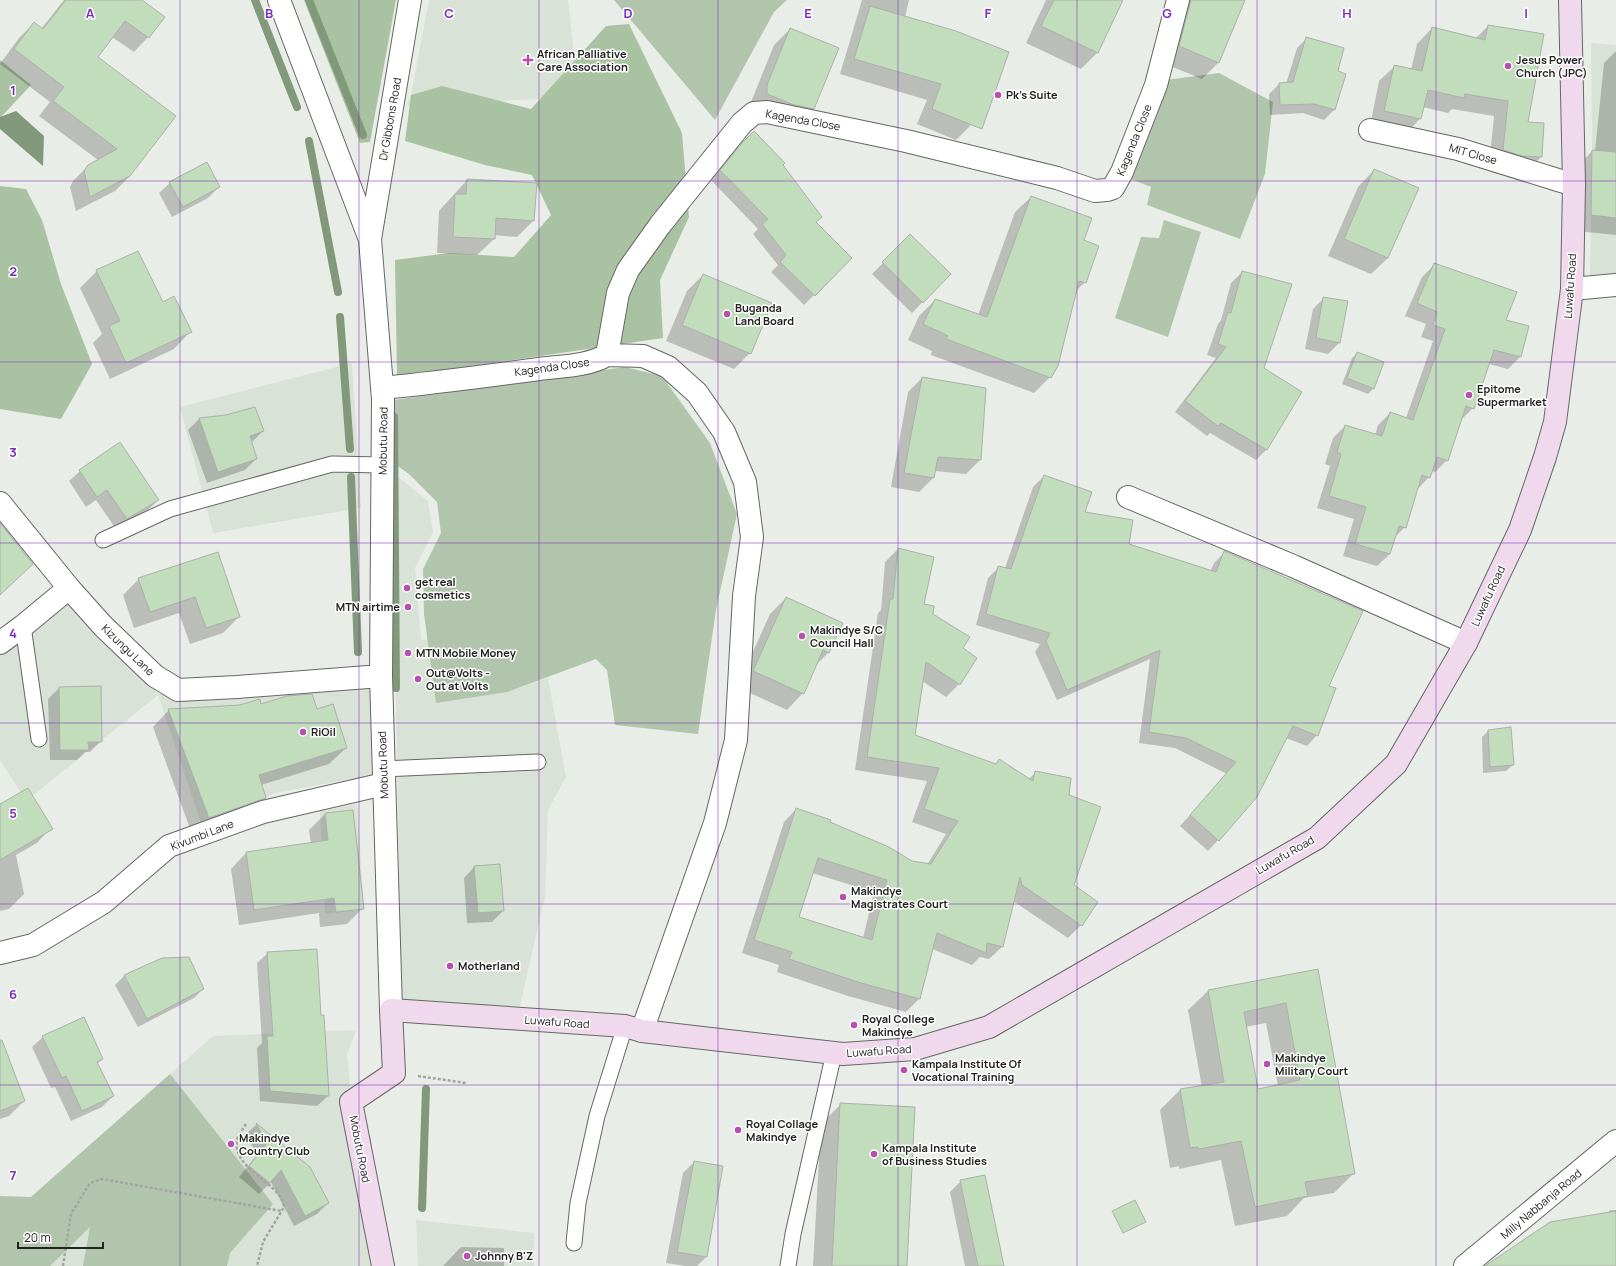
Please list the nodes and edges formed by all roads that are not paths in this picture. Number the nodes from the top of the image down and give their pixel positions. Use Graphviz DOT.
graph roads {
  1 [pos="279,0"];
  2 [pos="410,0"];
  3 [pos="1178,0"];
  4 [pos="1570,0"];
  5 [pos="1370,130"];
  6 [pos="1574,185"];
  7 [pos="370,238"];
  8 [pos="1616,285"];
  9 [pos="1572,289"];
  10 [pos="608,355"];
  11 [pos="382,388"];
  12 [pos="383,465"];
  13 [pos="1128,497"];
  14 [pos="0,503"];
  15 [pos="103,540"];
  16 [pos="69,588"];
  17 [pos="23,626"];
  18 [pos="0,643"];
  19 [pos="1466,644"];
  20 [pos="381,676"];
  21 [pos="39,739"];
  22 [pos="538,762"];
  23 [pos="384,776"];
  24 [pos="0,953"];
  25 [pos="391,1010"];
  26 [pos="634,1029"];
  27 [pos="834,1052"];
  28 [pos="1616,1141"];
  29 [pos="574,1243"];
  30 [pos="1471,1264"];
  31 [pos="383,1266"];
  32 [pos="788,1266"];
  1 -- 7 [label="street"];
  2 -- 7 [label="street, Dr Gibbons Road"];
  3 -- 10 [label="street, Kagenda Close"];
  4 -- 6 [label="street, Luwafu Road"];
  5 -- 6 [label="street, MIT Close"];
  6 -- 9 [label="street, Luwafu Road"];
  7 -- 11 [label="street, Mobutu Road"];
  8 -- 9 [label="street"];
  9 -- 19 [label="street, Luwafu Road"];
  10 -- 11 [label="street, Kagenda Close"];
  10 -- 26 [label="street"];
  11 -- 12 [label="street, Mobutu Road"];
  12 -- 15 [label="lane"];
  12 -- 20 [label="street, Mobutu Road"];
  13 -- 19 [label="street"];
  14 -- 16 [label="street, Kizungu Lane"];
  16 -- 17 [label="street"];
  16 -- 20 [label="street, Kizungu Lane"];
  17 -- 18 [label="street"];
  17 -- 21 [label="lane"];
  19 -- 27 [label="street, Luwafu Road"];
  20 -- 23 [label="street, Mobutu Road"];
  22 -- 23 [label="lane"];
  23 -- 24 [label="street, Kivumbi Lane"];
  23 -- 25 [label="street, Mobutu Road"];
  25 -- 26 [label="street, Luwafu Road"];
  25 -- 31 [label="street, Mobutu Road"];
  26 -- 27 [label="street, Luwafu Road"];
  26 -- 29 [label="lane"];
  27 -- 32 [label="lane"];
  28 -- 30 [label="street, Milly Nabbanja Road"];
}
